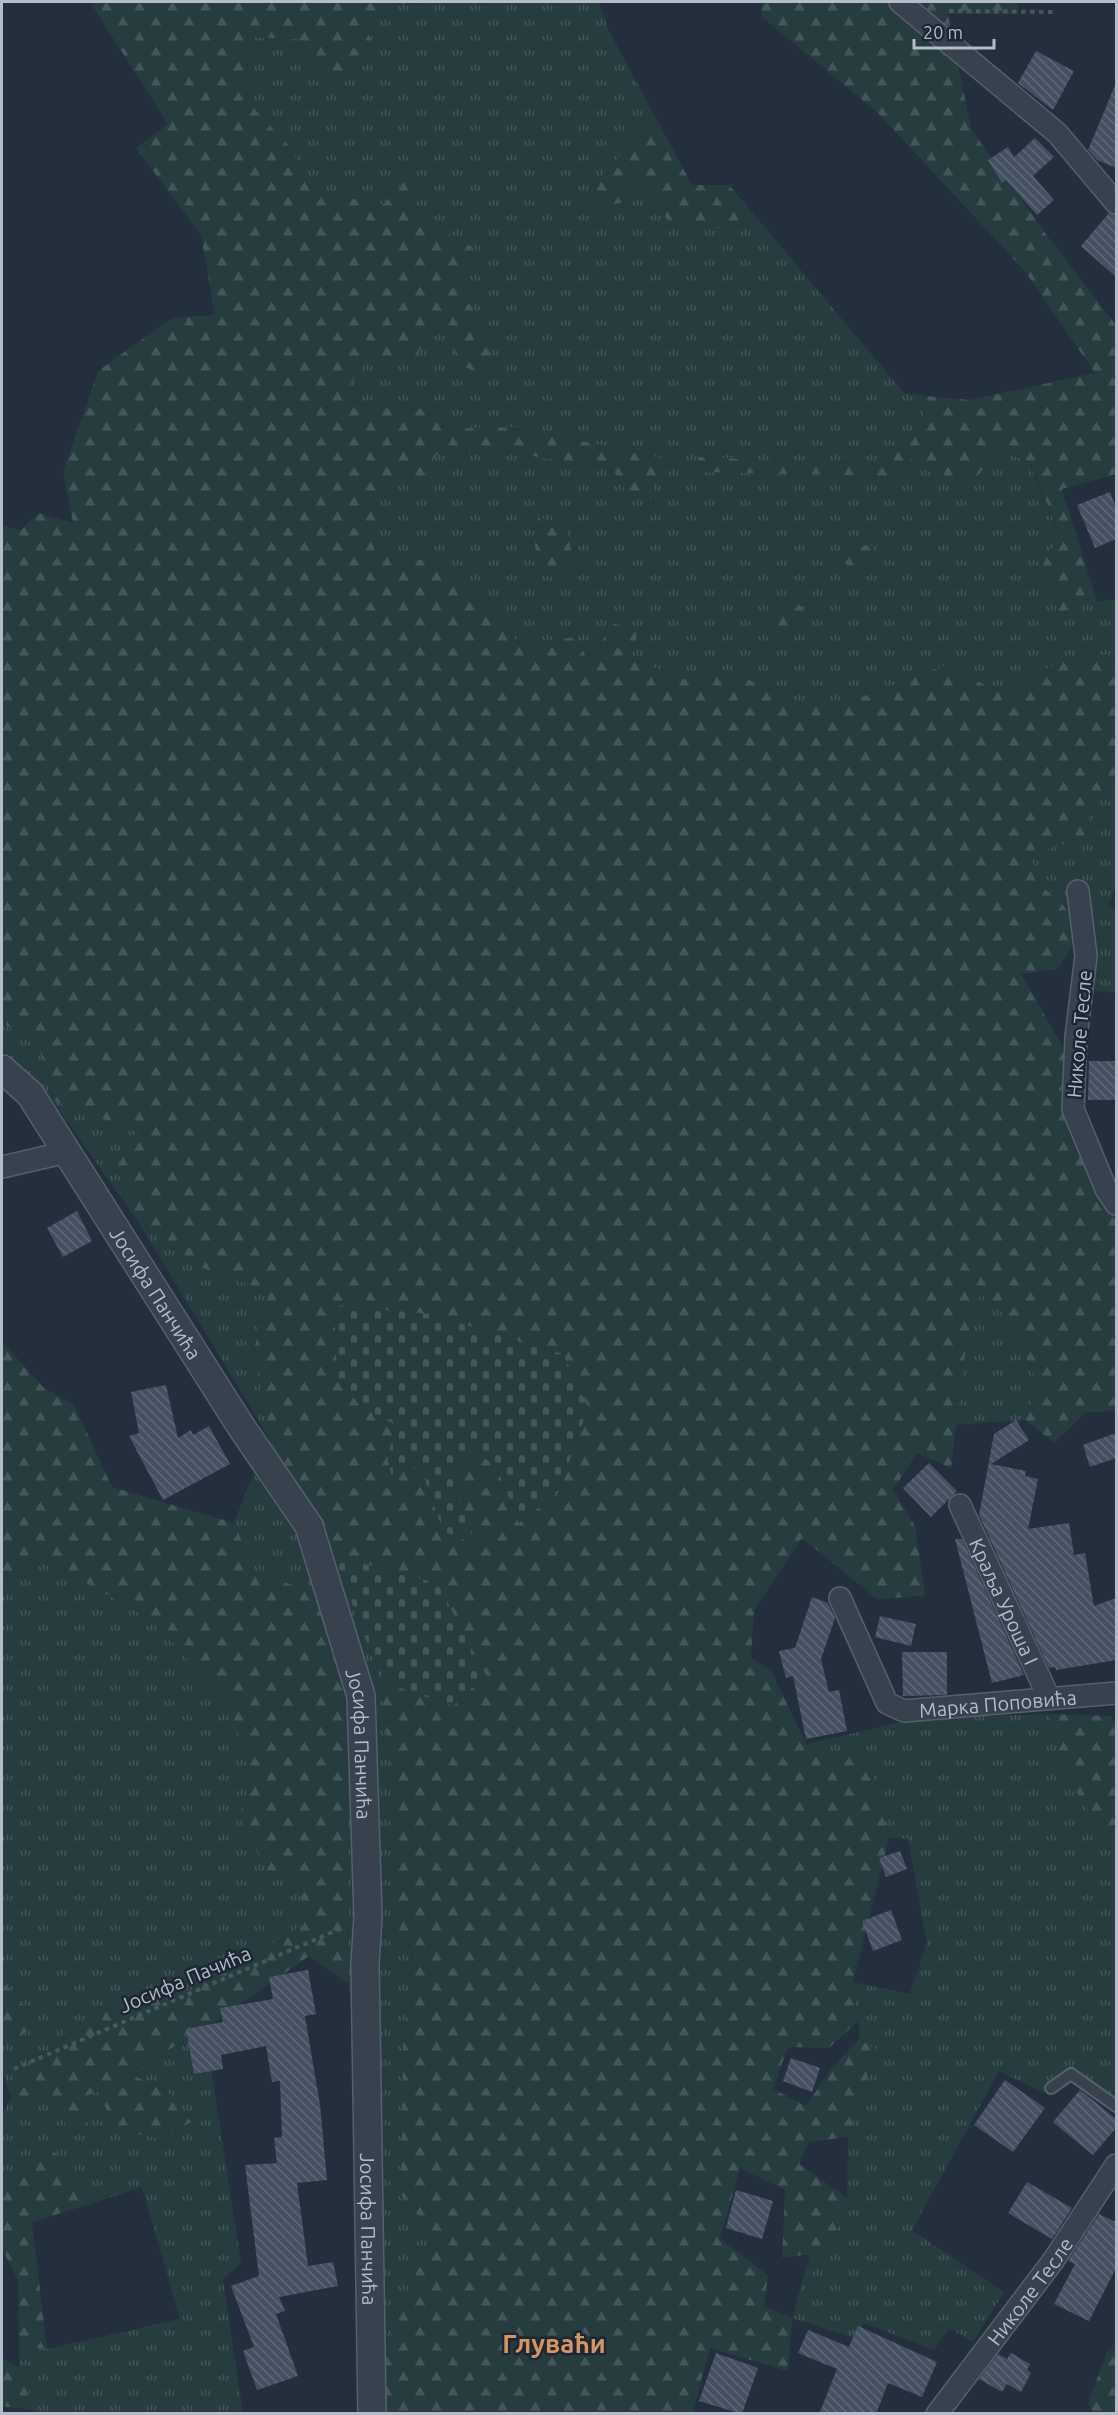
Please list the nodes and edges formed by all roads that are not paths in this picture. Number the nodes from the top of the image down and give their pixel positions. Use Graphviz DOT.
graph roads {
  1 [pos="906,6"];
  2 [pos="1116,202"];
  3 [pos="1078,891"];
  4 [pos="2,1069"];
  5 [pos="67,1152"];
  6 [pos="2,1167"];
  7 [pos="1116,1204"];
  8 [pos="960,1505"];
  9 [pos="840,1598"];
  10 [pos="1116,1693"];
  11 [pos="1049,1698"];
  12 [pos="1051,2088"];
  13 [pos="1116,2106"];
  14 [pos="1116,2165"];
  15 [pos="372,2414"];
  16 [pos="937,2414"];
  1 -- 2 [label="street"];
  3 -- 7 [label="street, Николе Тесле"];
  4 -- 5 [label="street, Јосифа Панчића"];
  5 -- 6 [label="street"];
  5 -- 15 [label="street, Јосифа Панчића"];
  8 -- 11 [label="street, Краља Уроша I"];
  9 -- 11 [label="street, Марка Поповића"];
  10 -- 11 [label="street, Марка Поповића"];
  12 -- 13 [label="lane"];
  14 -- 16 [label="street, Николе Тесле"];
}
